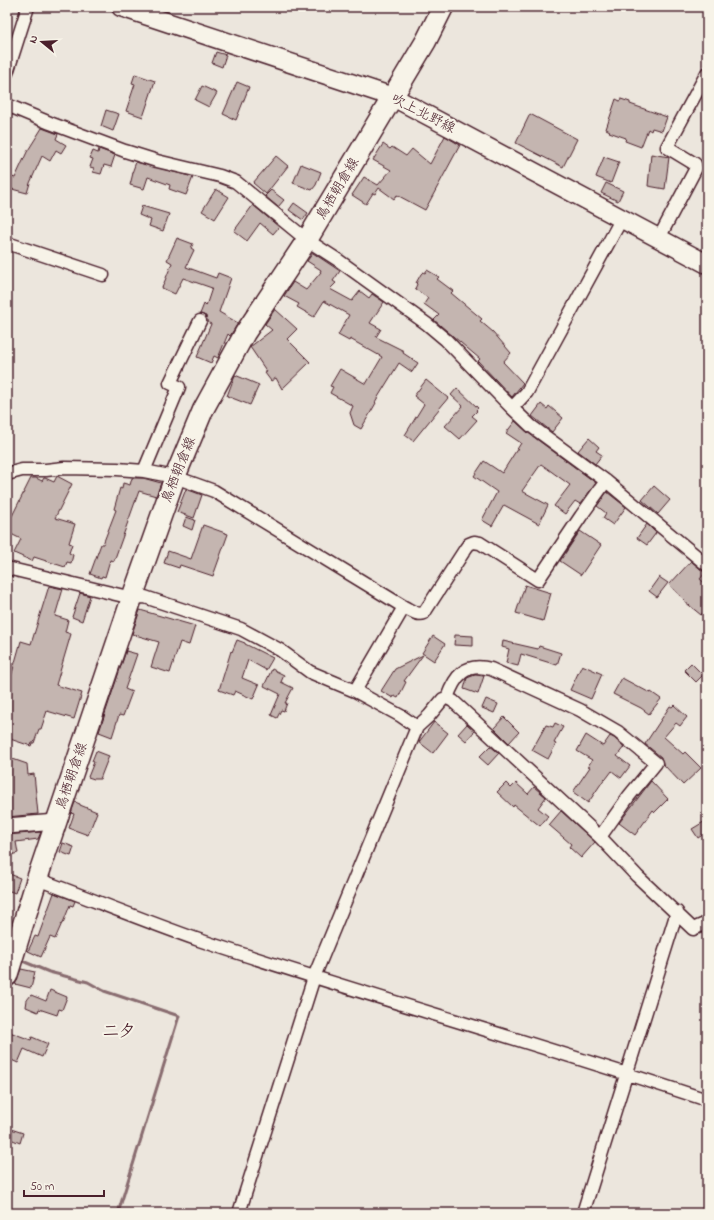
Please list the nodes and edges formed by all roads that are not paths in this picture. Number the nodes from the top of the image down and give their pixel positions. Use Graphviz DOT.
graph roads {
  1 [pos="28,7"];
  2 [pos="121,7"];
  3 [pos="443,7"];
  4 [pos="7,73"];
  5 [pos="707,73"];
  6 [pos="393,97"];
  7 [pos="7,105"];
  8 [pos="622,218"];
  9 [pos="659,238"];
  10 [pos="306,240"];
  11 [pos="7,243"];
  12 [pos="707,264"];
  13 [pos="103,275"];
  14 [pos="200,321"];
  15 [pos="512,408"];
  16 [pos="144,471"];
  17 [pos="7,474"];
  18 [pos="174,477"];
  19 [pos="606,481"];
  20 [pos="707,565"];
  21 [pos="7,568"];
  22 [pos="132,598"];
  23 [pos="404,607"];
  24 [pos="355,691"];
  25 [pos="447,698"];
  26 [pos="417,727"];
  27 [pos="56,822"];
  28 [pos="7,826"];
  29 [pos="600,837"];
  30 [pos="37,879"];
  31 [pos="677,912"];
  32 [pos="707,923"];
  33 [pos="7,976"];
  34 [pos="314,977"];
  35 [pos="627,1073"];
  36 [pos="707,1100"];
  37 [pos="239,1213"];
  38 [pos="583,1213"];
  1 -- 4 [label="street"];
  2 -- 6 [label="main road, 吹上北野線"];
  3 -- 6 [label="main road, 鳥栖朝倉線"];
  5 -- 9 [label="street"];
  6 -- 8 [label="main road, 吹上北野線"];
  6 -- 10 [label="main road, 鳥栖朝倉線"];
  7 -- 10 [label="street"];
  8 -- 9 [label="main road, 吹上北野線"];
  8 -- 15 [label="street"];
  9 -- 12 [label="main road, 吹上北野線"];
  10 -- 15 [label="street"];
  10 -- 18 [label="main road, 鳥栖朝倉線"];
  11 -- 13 [label="street"];
  14 -- 16 [label="street"];
  15 -- 19 [label="street"];
  16 -- 17 [label="street"];
  16 -- 18 [label="street"];
  18 -- 22 [label="main road, 鳥栖朝倉線"];
  18 -- 23 [label="street"];
  19 -- 20 [label="street"];
  19 -- 23 [label="street"];
  21 -- 22 [label="street"];
  22 -- 24 [label="street"];
  22 -- 27 [label="main road, 鳥栖朝倉線"];
  23 -- 24 [label="street"];
  24 -- 26 [label="street"];
  25 -- 26 [label="street"];
  25 -- 29 [label="street"];
  25 -- 29 [label="street"];
  26 -- 34 [label="street"];
  27 -- 28 [label="street"];
  27 -- 30 [label="main road, 鳥栖朝倉線"];
  29 -- 31 [label="street"];
  30 -- 33 [label="main road, 鳥栖朝倉線"];
  30 -- 34 [label="street"];
  31 -- 32 [label="street"];
  31 -- 35 [label="street"];
  34 -- 35 [label="street"];
  34 -- 37 [label="street"];
  35 -- 36 [label="street"];
  35 -- 38 [label="street"];
}
